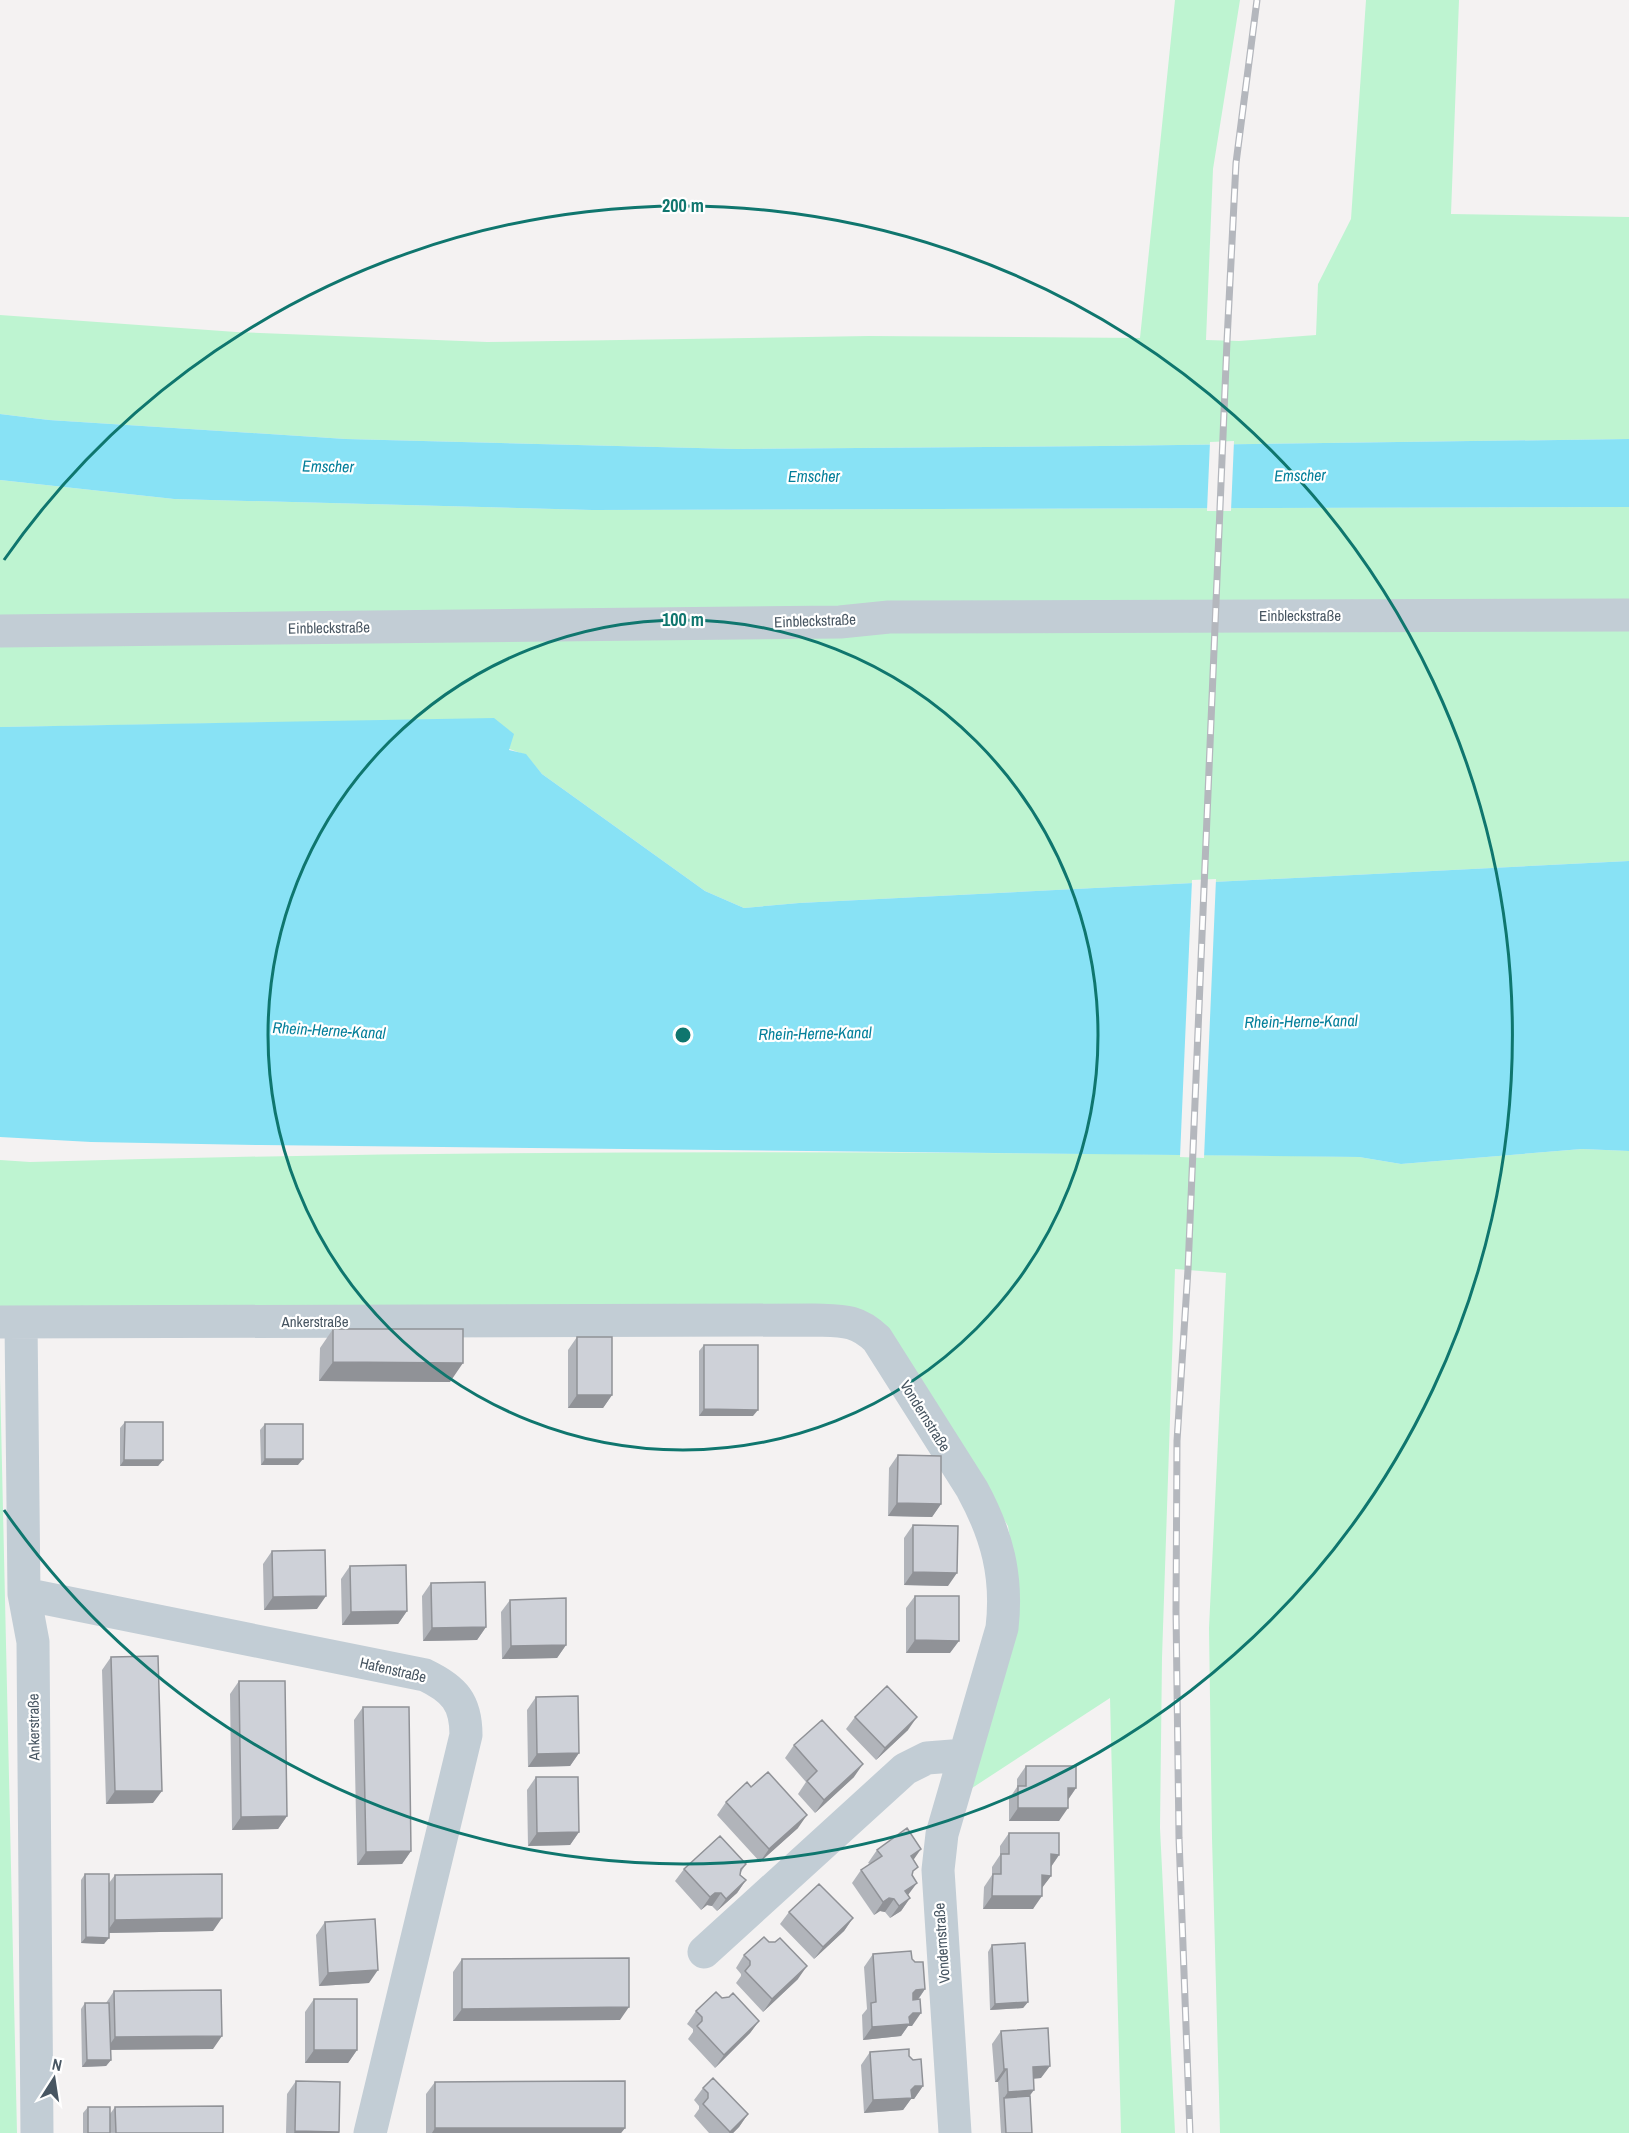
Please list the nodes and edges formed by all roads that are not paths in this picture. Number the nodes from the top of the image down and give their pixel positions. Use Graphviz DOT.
graph roads {
  1 [pos="1629,615"];
  2 [pos="0,631"];
  3 [pos="609,1321"];
  4 [pos="11,1322"];
  5 [pos="24,1594"];
  6 [pos="964,1755"];
  7 [pos="704,1952"];
  8 [pos="38,2133"];
  9 [pos="370,2133"];
  10 [pos="954,2133"];
  1 -- 2 [label="street, Einbleckstraße"];
  3 -- 4 [label="street, Ankerstraße"];
  3 -- 6 [label="street, Vondernstraße"];
  4 -- 5 [label="street, Ankerstraße"];
  5 -- 8 [label="street, Ankerstraße"];
  5 -- 9 [label="street, Hafenstraße"];
  6 -- 7 [label="street"];
  6 -- 10 [label="street, Vondernstraße"];
}
